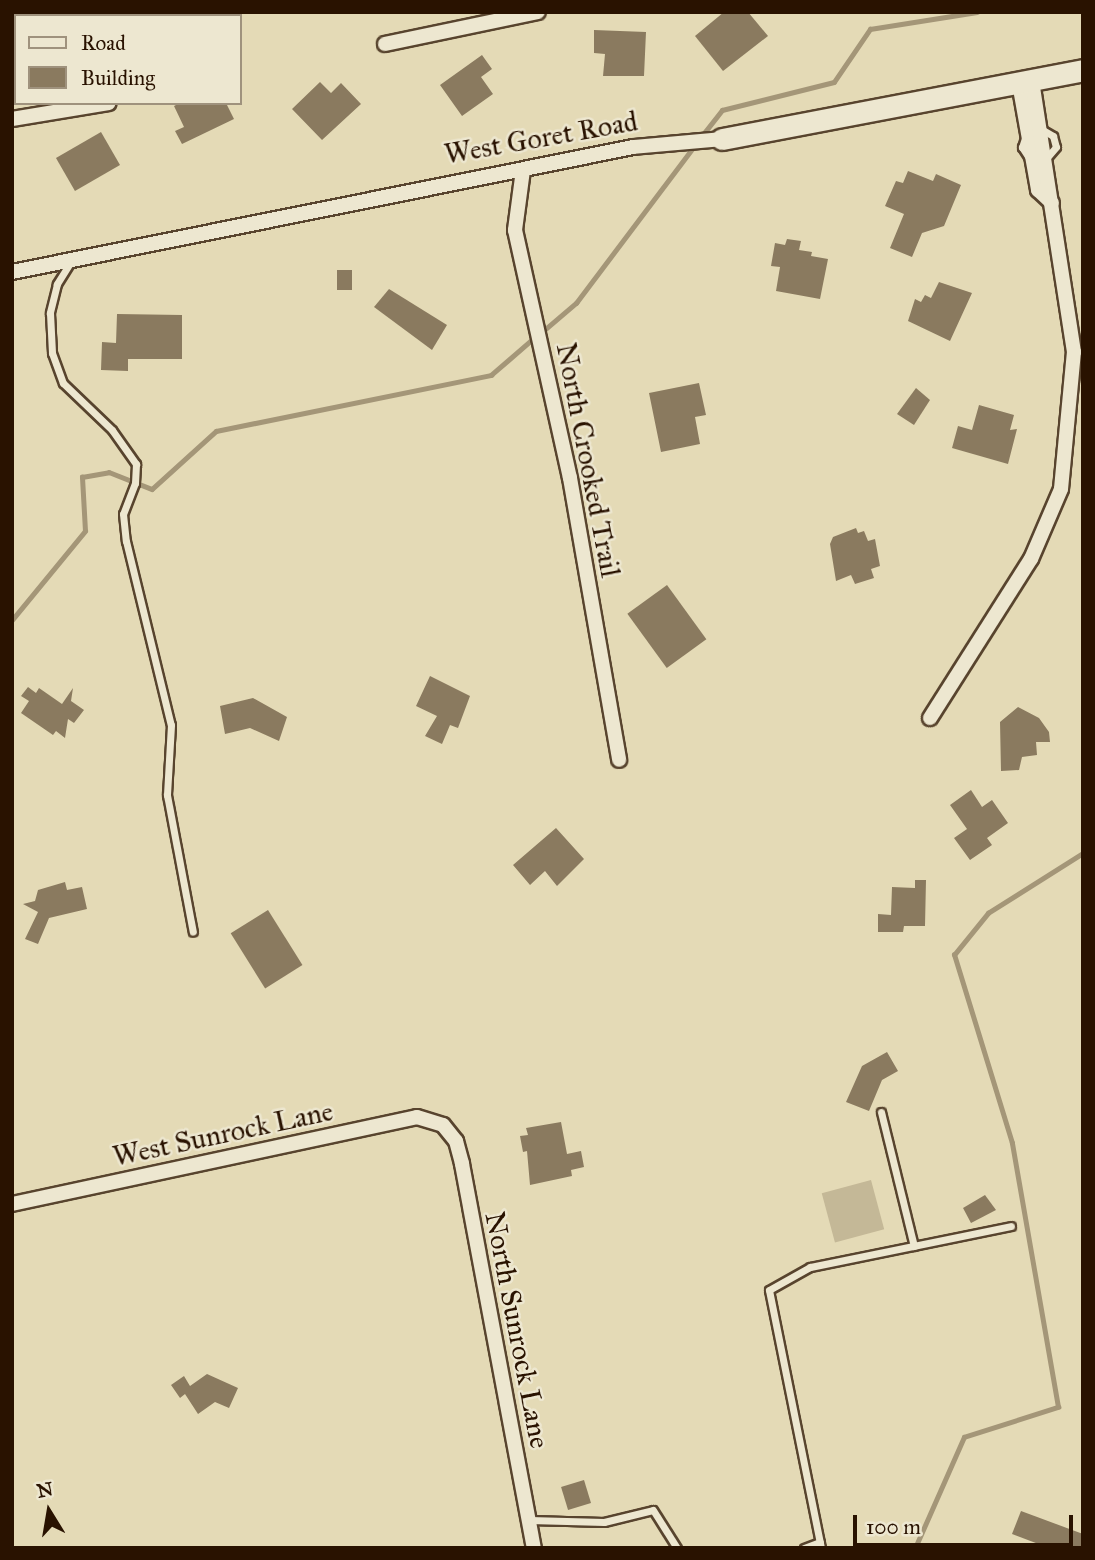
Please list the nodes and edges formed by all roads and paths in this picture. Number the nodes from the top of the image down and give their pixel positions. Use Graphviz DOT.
graph roads {
  1 [pos="533,13"];
  2 [pos="385,44"];
  3 [pos="1083,71"];
  4 [pos="1025,82"];
  5 [pos="97,105"];
  6 [pos="12,119"];
  7 [pos="1034,130"];
  8 [pos="722,139"];
  9 [pos="1039,161"];
  10 [pos="523,170"];
  11 [pos="70,262"];
  12 [pos="12,272"];
  13 [pos="930,718"];
  14 [pos="619,760"];
  15 [pos="193,932"];
  16 [pos="881,1112"];
  17 [pos="443,1125"];
  18 [pos="12,1204"];
  19 [pos="1011,1226"];
  20 [pos="914,1246"];
  21 [pos="528,1520"];
  22 [pos="820,1545"];
  23 [pos="534,1548"];
  24 [pos="677,1548"];
  25 [pos="804,1548"];
  1 -- 2 [label="street"];
  3 -- 4 [label="street, West Goret Road"];
  4 -- 7 [label="street"];
  4 -- 8 [label="street, West Goret Road"];
  5 -- 6 [label="street"];
  7 -- 9 [label="street"];
  7 -- 9 [label="lane"];
  8 -- 10 [label="street, West Goret Road"];
  9 -- 13 [label="street"];
  10 -- 11 [label="street, West Goret Road"];
  10 -- 14 [label="street, North Crooked Trail"];
  11 -- 12 [label="street, West Goret Road"];
  11 -- 15 [label="lane"];
  16 -- 20 [label="lane"];
  17 -- 18 [label="street, West Sunrock Lane"];
  17 -- 21 [label="street, North Sunrock Lane"];
  19 -- 20 [label="lane"];
  20 -- 22 [label="lane"];
  21 -- 23 [label="street, North Sunrock Lane"];
  21 -- 24 [label="lane"];
  22 -- 25 [label="lane"];
}
